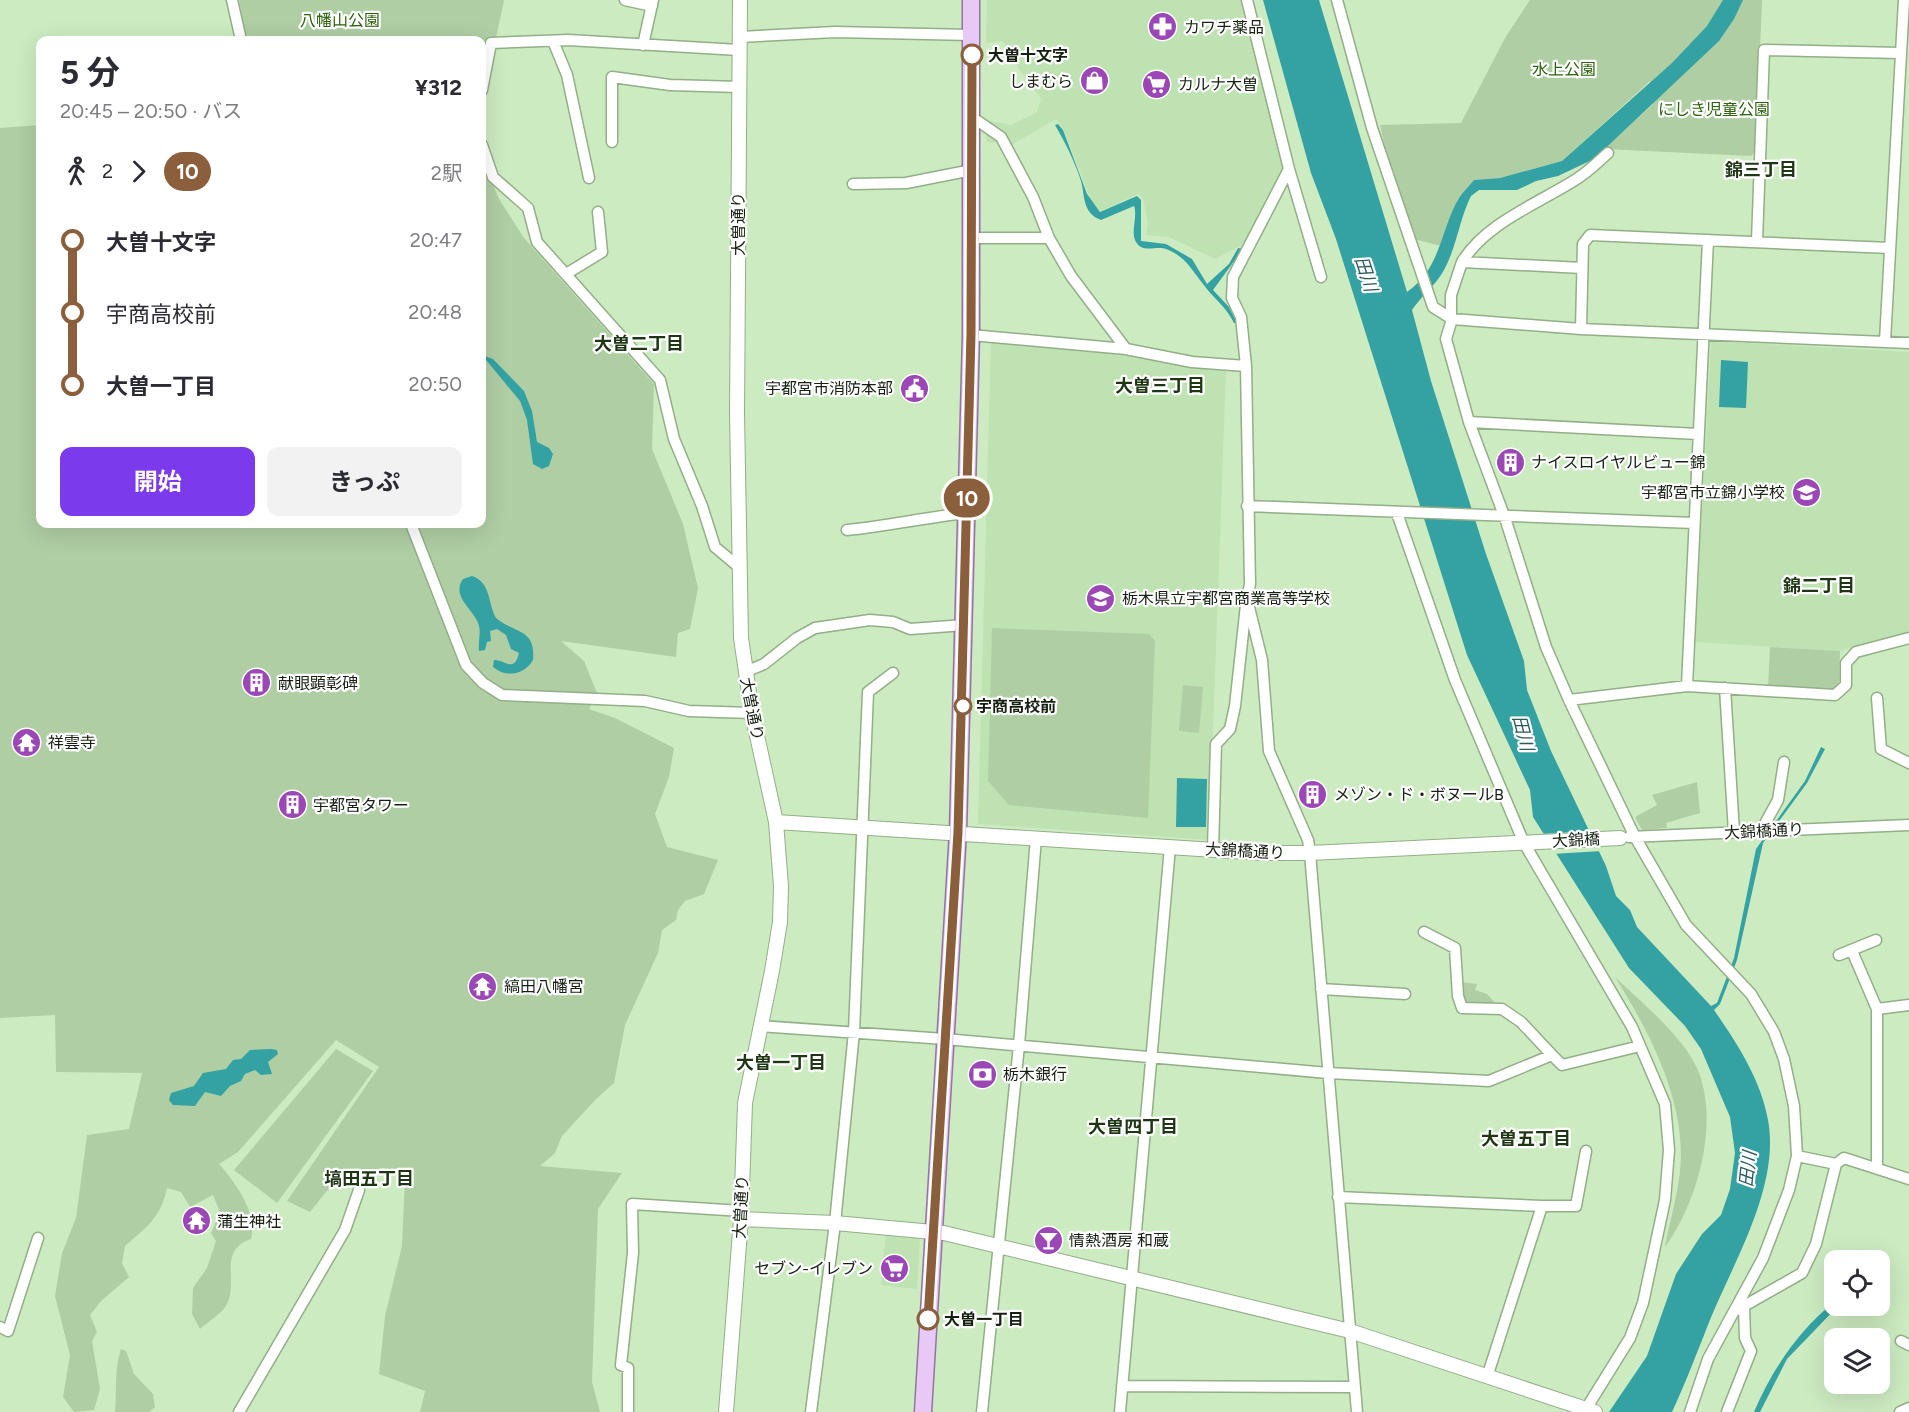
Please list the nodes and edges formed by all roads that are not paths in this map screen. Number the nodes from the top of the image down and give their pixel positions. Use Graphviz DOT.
graph roads {
  1 [pos="232,0"];
  2 [pos="625,0"];
  3 [pos="741,0"];
  4 [pos="971,0"];
  5 [pos="1247,0"];
  6 [pos="1337,0"];
  7 [pos="1904,0"];
  8 [pos="652,3"];
  9 [pos="971,35"];
  10 [pos="240,36"];
  11 [pos="553,41"];
  12 [pos="740,43"];
  13 [pos="643,45"];
  14 [pos="1900,53"];
  15 [pos="486,69"];
  16 [pos="739,87"];
  17 [pos="972,117"];
  18 [pos="612,142"];
  19 [pos="1608,153"];
  20 [pos="486,157"];
  21 [pos="1290,169"];
  22 [pos="972,170"];
  23 [pos="589,178"];
  24 [pos="853,184"];
  25 [pos="598,212"];
  26 [pos="971,237"];
  27 [pos="1049,238"];
  28 [pos="1708,240"];
  29 [pos="1756,241"];
  30 [pos="1890,248"];
  31 [pos="1462,262"];
  32 [pos="1582,268"];
  33 [pos="566,274"];
  34 [pos="1321,277"];
  35 [pos="1451,319"];
  36 [pos="1581,329"];
  37 [pos="971,334"];
  38 [pos="1703,334"];
  39 [pos="1885,341"];
  40 [pos="1909,343"];
  41 [pos="1126,349"];
  42 [pos="1246,366"];
  43 [pos="1469,422"];
  44 [pos="1698,434"];
  45 [pos="1247,506"];
  46 [pos="967,513"];
  47 [pos="1397,513"];
  48 [pos="1500,518"];
  49 [pos="1694,524"];
  50 [pos="413,528"];
  51 [pos="847,530"];
  52 [pos="740,568"];
  53 [pos="1247,599"];
  54 [pos="965,625"];
  55 [pos="1909,638"];
  56 [pos="745,672"];
  57 [pos="893,673"];
  58 [pos="1687,686"];
  59 [pos="1725,688"];
  60 [pos="1876,698"];
  61 [pos="1569,700"];
  62 [pos="752,712"];
  63 [pos="1784,762"];
  64 [pos="1909,763"];
  65 [pos="776,822"];
  66 [pos="1909,825"];
  67 [pos="864,827"];
  68 [pos="1761,831"];
  69 [pos="958,832"];
  70 [pos="1734,832"];
  71 [pos="1635,837"];
  72 [pos="1036,838"];
  73 [pos="1620,838"];
  74 [pos="1528,843"];
  75 [pos="1170,847"];
  76 [pos="1213,850"];
  77 [pos="1310,853"];
  78 [pos="1424,932"];
  79 [pos="1876,940"];
  80 [pos="1852,951"];
  81 [pos="1839,955"];
  82 [pos="1321,989"];
  83 [pos="1405,994"];
  84 [pos="1909,1005"];
  85 [pos="1876,1009"];
  86 [pos="760,1026"];
  87 [pos="854,1032"];
  88 [pos="945,1039"];
  89 [pos="1019,1045"];
  90 [pos="1640,1046"];
  91 [pos="1552,1054"];
  92 [pos="1150,1057"];
  93 [pos="1328,1072"];
  94 [pos="1586,1151"];
  95 [pos="1797,1156"];
  96 [pos="1836,1164"];
  97 [pos="1877,1169"];
  98 [pos="1909,1179"];
  99 [pos="359,1190"];
  100 [pos="1338,1197"];
  101 [pos="1542,1206"];
  102 [pos="742,1214"];
  103 [pos="835,1223"];
  104 [pos="933,1231"];
  105 [pos="38,1238"];
  106 [pos="998,1246"];
  107 [pos="1131,1276"];
  108 [pos="1740,1308"];
  109 [pos="0,1327"];
  110 [pos="1350,1331"];
  111 [pos="1488,1374"];
  112 [pos="1122,1386"];
  113 [pos="1355,1387"];
  114 [pos="1909,1408"];
  115 [pos="1591,1411"];
  116 [pos="239,1412"];
  117 [pos="628,1412"];
  118 [pos="726,1412"];
  119 [pos="811,1412"];
  120 [pos="923,1412"];
  121 [pos="982,1412"];
  122 [pos="1120,1412"];
  123 [pos="1357,1412"];
  124 [pos="1690,1412"];
  125 [pos="1727,1412"];
  126 [pos="1900,1412"];
  1 -- 10 [label="street"];
  2 -- 8 [label="street"];
  3 -- 12 [label="street, 大曽通り"];
  4 -- 9 [label="main road"];
  5 -- 21 [label="street"];
  6 -- 35 [label="street"];
  7 -- 14 [label="street"];
  8 -- 13 [label="street"];
  9 -- 12 [label="street"];
  9 -- 17 [label="main road"];
  11 -- 13 [label="street"];
  11 -- 15 [label="street"];
  11 -- 23 [label="street"];
  12 -- 13 [label="street"];
  12 -- 16 [label="street, 大曽通り"];
  14 -- 29 [label="street"];
  14 -- 30 [label="street"];
  16 -- 18 [label="street"];
  16 -- 52 [label="street, 大曽通り"];
  17 -- 22 [label="main road"];
  17 -- 27 [label="street"];
  19 -- 31 [label="street"];
  20 -- 33 [label="street"];
  21 -- 34 [label="street"];
  21 -- 42 [label="street"];
  22 -- 24 [label="street"];
  22 -- 26 [label="main road"];
  25 -- 33 [label="street"];
  26 -- 27 [label="street"];
  26 -- 37 [label="main road"];
  27 -- 41 [label="street"];
  28 -- 29 [label="street"];
  28 -- 32 [label="street"];
  28 -- 38 [label="street"];
  29 -- 30 [label="street"];
  30 -- 39 [label="street"];
  31 -- 32 [label="street"];
  31 -- 35 [label="street"];
  32 -- 36 [label="street"];
  33 -- 52 [label="street"];
  35 -- 36 [label="street"];
  35 -- 43 [label="street"];
  36 -- 38 [label="street"];
  37 -- 41 [label="street"];
  37 -- 46 [label="main road"];
  38 -- 39 [label="street"];
  38 -- 44 [label="street"];
  39 -- 40 [label="street"];
  41 -- 42 [label="street"];
  42 -- 45 [label="street"];
  43 -- 44 [label="street"];
  43 -- 48 [label="street"];
  44 -- 49 [label="street"];
  45 -- 47 [label="street"];
  45 -- 53 [label="street"];
  46 -- 51 [label="street"];
  46 -- 54 [label="main road"];
  47 -- 48 [label="street"];
  47 -- 74 [label="street"];
  48 -- 49 [label="street"];
  48 -- 61 [label="street"];
  49 -- 58 [label="street"];
  50 -- 62 [label="street"];
  52 -- 56 [label="street, 大曽通り"];
  53 -- 76 [label="street"];
  53 -- 77 [label="street"];
  54 -- 56 [label="street"];
  54 -- 69 [label="main road"];
  55 -- 59 [label="street"];
  56 -- 62 [label="street, 大曽通り"];
  57 -- 67 [label="street"];
  58 -- 59 [label="street"];
  58 -- 61 [label="street"];
  59 -- 70 [label="street"];
  60 -- 64 [label="street"];
  61 -- 71 [label="street"];
  62 -- 65 [label="street, 大曽通り"];
  63 -- 68 [label="street"];
  65 -- 67 [label="street, 大錦橋通り"];
  65 -- 86 [label="street, 大曽通り"];
  66 -- 68 [label="street, 大錦橋通り"];
  67 -- 69 [label="street, 大錦橋通り"];
  67 -- 87 [label="street"];
  68 -- 70 [label="street, 大錦橋通り"];
  69 -- 72 [label="street, 大錦橋通り"];
  69 -- 88 [label="main road"];
  70 -- 71 [label="street, 大錦橋通り"];
  71 -- 73 [label="street, 大錦橋通り"];
  71 -- 95 [label="street"];
  72 -- 75 [label="street, 大錦橋通り"];
  72 -- 89 [label="street"];
  73 -- 74 [label="street, 大錦橋"];
  74 -- 77 [label="street, 大錦橋通り"];
  74 -- 90 [label="street"];
  75 -- 76 [label="street, 大錦橋通り"];
  75 -- 92 [label="street"];
  76 -- 77 [label="street, 大錦橋通り"];
  77 -- 82 [label="street"];
  78 -- 91 [label="street"];
  79 -- 80 [label="street"];
  80 -- 81 [label="street"];
  80 -- 85 [label="street"];
  82 -- 83 [label="street"];
  82 -- 93 [label="street"];
  84 -- 85 [label="street"];
  85 -- 97 [label="street"];
  86 -- 87 [label="street"];
  86 -- 102 [label="street, 大曽通り"];
  87 -- 88 [label="street"];
  87 -- 103 [label="street"];
  88 -- 89 [label="street"];
  88 -- 104 [label="main road"];
  89 -- 92 [label="street"];
  89 -- 106 [label="street"];
  90 -- 91 [label="street"];
  90 -- 115 [label="street"];
  91 -- 93 [label="street"];
  92 -- 93 [label="street"];
  92 -- 107 [label="street"];
  93 -- 100 [label="street"];
  94 -- 101 [label="street"];
  95 -- 96 [label="street"];
  95 -- 108 [label="street"];
  96 -- 97 [label="street"];
  96 -- 108 [label="street"];
  97 -- 98 [label="street"];
  99 -- 116 [label="street"];
  100 -- 101 [label="street"];
  100 -- 110 [label="street"];
  101 -- 111 [label="street"];
  102 -- 103 [label="street"];
  102 -- 117 [label="street"];
  102 -- 118 [label="street, 大曽通り"];
  103 -- 104 [label="street"];
  103 -- 119 [label="street"];
  104 -- 106 [label="street"];
  104 -- 120 [label="main road"];
  105 -- 109 [label="street"];
  106 -- 107 [label="street"];
  106 -- 121 [label="street"];
  107 -- 110 [label="street"];
  107 -- 112 [label="street"];
  108 -- 124 [label="street"];
  108 -- 125 [label="street"];
  110 -- 111 [label="street"];
  110 -- 113 [label="street"];
  111 -- 115 [label="street"];
  112 -- 113 [label="street"];
  112 -- 122 [label="street"];
  113 -- 123 [label="street"];
  114 -- 126 [label="street"];
}
